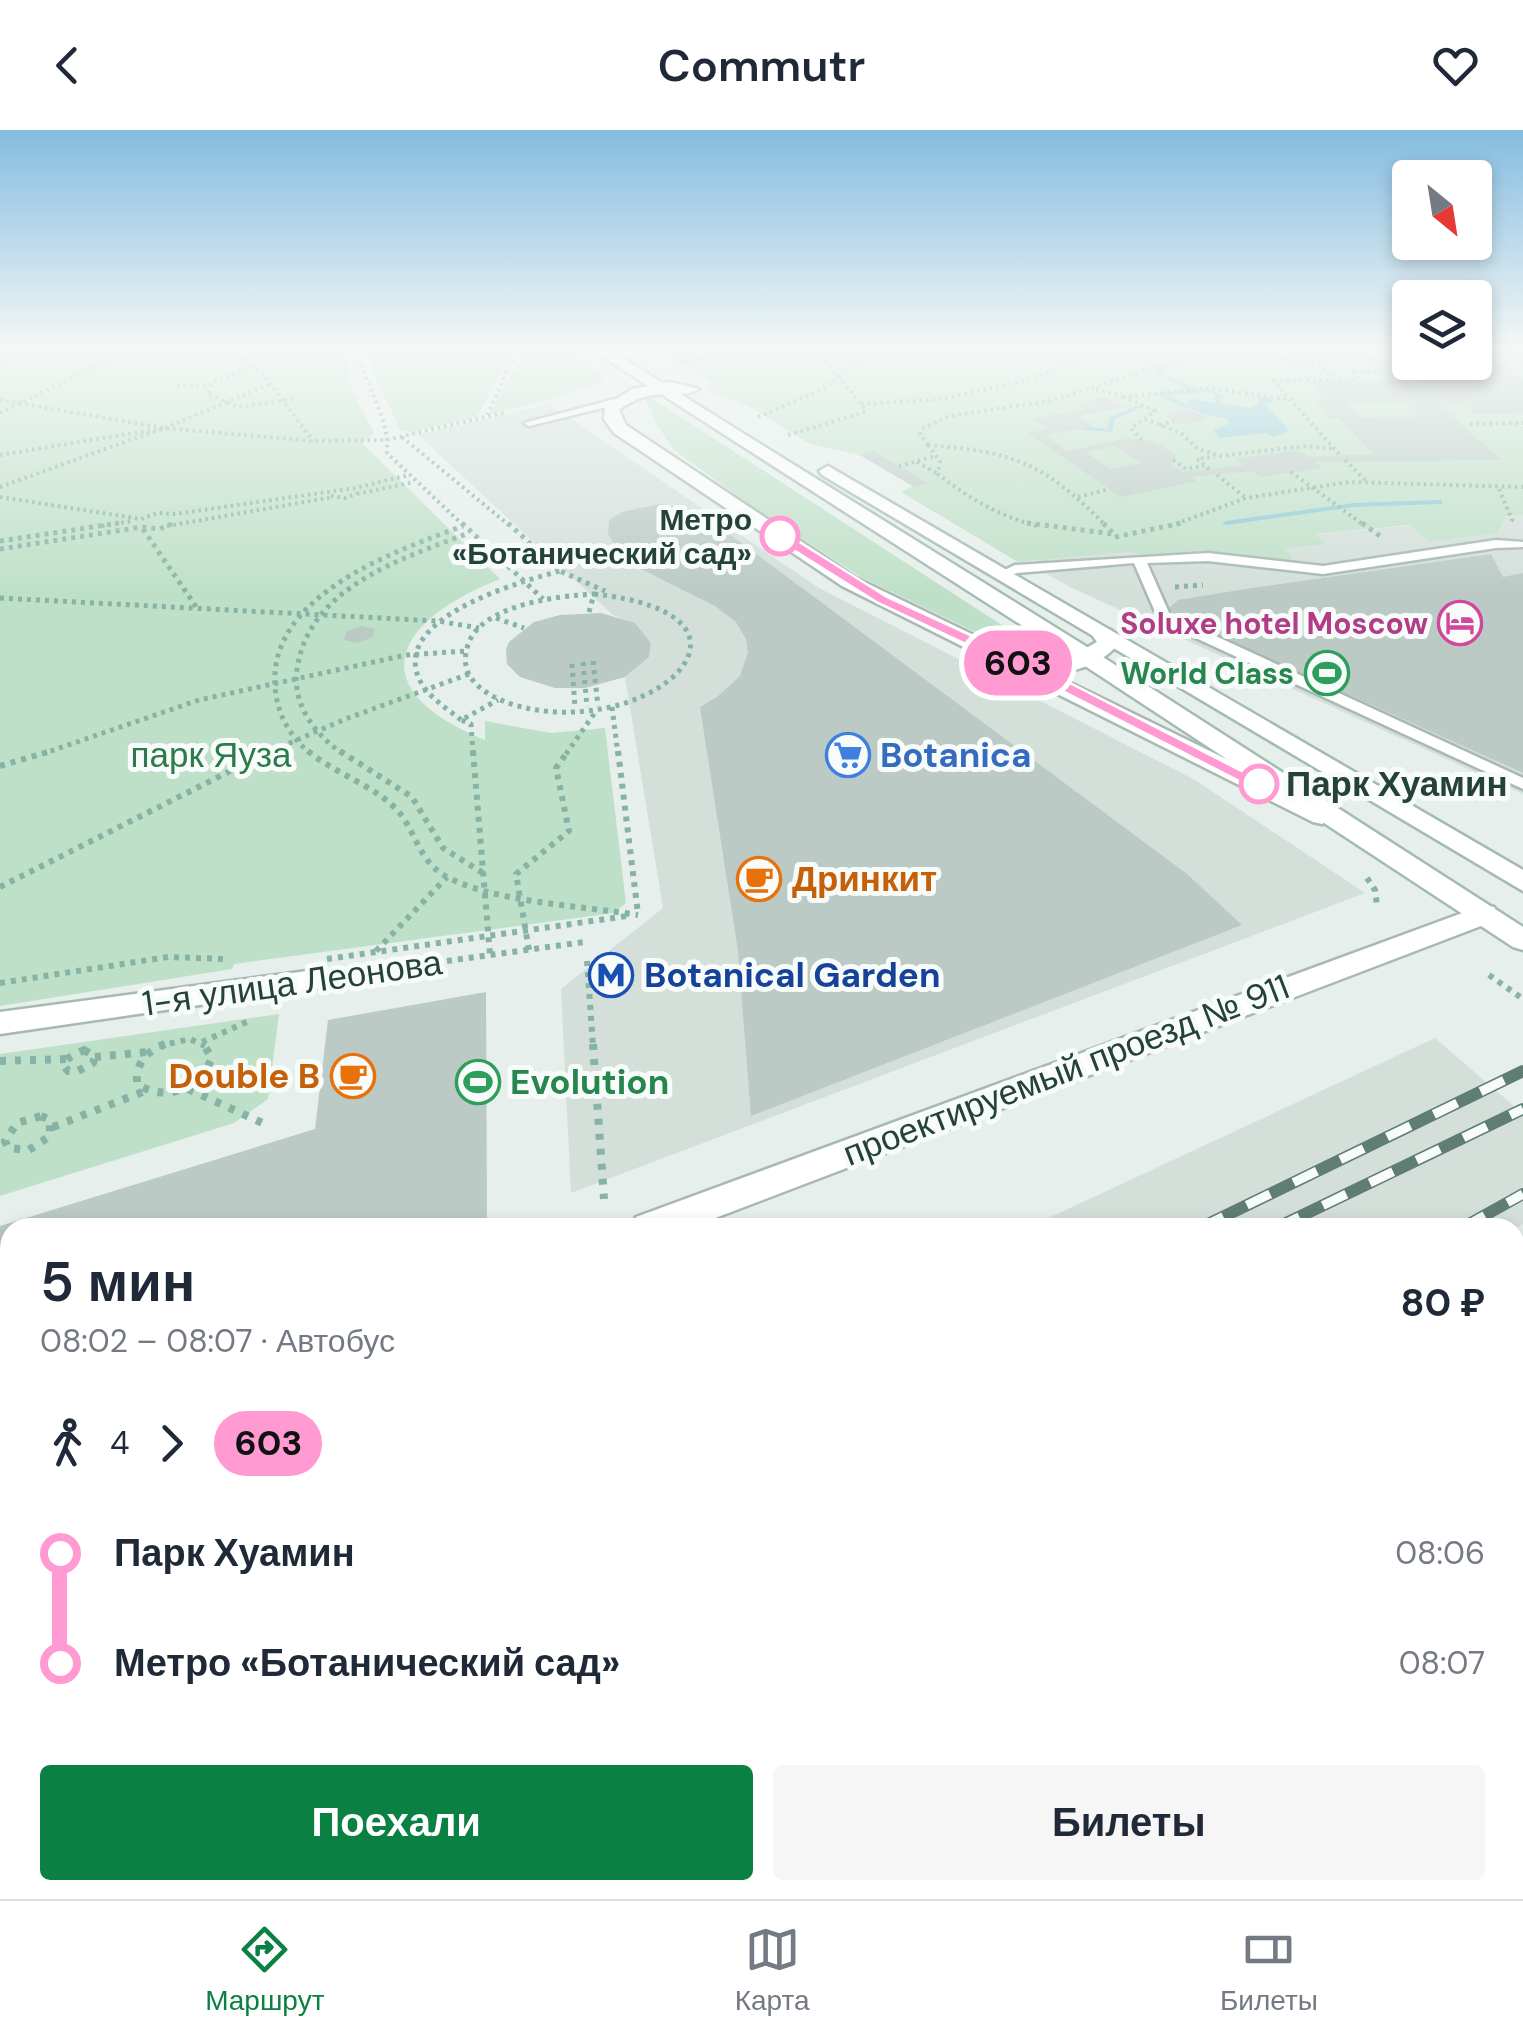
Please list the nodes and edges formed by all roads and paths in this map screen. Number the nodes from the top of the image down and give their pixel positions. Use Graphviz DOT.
graph roads {
  1 [pos="161,429"];
  2 [pos="162,429"];
  3 [pos="170,429"];
  4 [pos="304,429"];
  5 [pos="388,429"];
  6 [pos="432,429"];
  7 [pos="620,429"];
  8 [pos="652,429"];
  9 [pos="699,429"];
  10 [pos="757,429"];
  11 [pos="808,429"];
  12 [pos="922,429"];
  13 [pos="1131,429"];
  14 [pos="1165,429"];
  15 [pos="1316,429"];
  16 [pos="788,434"];
  17 [pos="400,436"];
  18 [pos="386,440"];
  19 [pos="1142,440"];
  20 [pos="313,441"];
  21 [pos="1252,444"];
  22 [pos="928,446"];
  23 [pos="1264,453"];
  24 [pos="0,455"];
  25 [pos="936,456"];
  26 [pos="1220,456"];
  27 [pos="1173,460"];
  28 [pos="1345,460"];
  29 [pos="916,462"];
  30 [pos="899,466"];
  31 [pos="684,469"];
  32 [pos="1291,472"];
  33 [pos="938,474"];
  34 [pos="409,475"];
  35 [pos="1217,475"];
  36 [pos="416,482"];
  37 [pos="1367,482"];
  38 [pos="0,487"];
  39 [pos="1523,487"];
  40 [pos="1313,488"];
  41 [pos="1109,490"];
  42 [pos="356,491"];
  43 [pos="332,494"];
  44 [pos="0,497"];
  45 [pos="1078,497"];
  46 [pos="1246,498"];
  47 [pos="175,514"];
  48 [pos="141,520"];
  49 [pos="176,522"];
  50 [pos="463,526"];
  51 [pos="142,528"];
  52 [pos="469,533"];
  53 [pos="1114,534"];
  54 [pos="1380,536"];
  55 [pos="0,541"];
  56 [pos="1518,544"];
  57 [pos="0,549"];
  58 [pos="1139,559"];
  59 [pos="560,571"];
  60 [pos="1000,575"];
  61 [pos="520,579"];
  62 [pos="594,594"];
  63 [pos="613,595"];
  64 [pos="0,598"];
  65 [pos="543,599"];
  66 [pos="197,608"];
  67 [pos="589,612"];
  68 [pos="303,614"];
  69 [pos="321,614"];
  70 [pos="495,617"];
  71 [pos="438,621"];
  72 [pos="480,628"];
  73 [pos="524,628"];
  74 [pos="1103,635"];
  75 [pos="466,651"];
  76 [pos="418,653"];
  77 [pos="1087,657"];
  78 [pos="583,662"];
  79 [pos="593,662"];
  80 [pos="572,664"];
  81 [pos="1020,664"];
  82 [pos="469,674"];
  83 [pos="296,678"];
  84 [pos="272,683"];
  85 [pos="423,689"];
  86 [pos="499,699"];
  87 [pos="586,707"];
  88 [pos="612,707"];
  89 [pos="576,708"];
  90 [pos="597,708"];
  91 [pos="462,720"];
  92 [pos="316,732"];
  93 [pos="296,740"];
  94 [pos="0,766"];
  95 [pos="1523,784"];
  96 [pos="1389,850"];
  97 [pos="483,873"];
  98 [pos="1364,873"];
  99 [pos="447,877"];
  100 [pos="1523,882"];
  101 [pos="0,887"];
  102 [pos="484,888"];
  103 [pos="520,894"];
  104 [pos="1377,905"];
  105 [pos="1484,914"];
  106 [pos="638,915"];
  107 [pos="526,930"];
  108 [pos="488,936"];
  109 [pos="1523,940"];
  110 [pos="584,942"];
  111 [pos="529,950"];
  112 [pos="376,951"];
  113 [pos="490,955"];
  114 [pos="587,961"];
  115 [pos="1489,974"];
  116 [pos="308,980"];
  117 [pos="1523,999"];
  118 [pos="264,1014"];
  119 [pos="0,1024"];
  120 [pos="202,1042"];
  121 [pos="148,1052"];
  122 [pos="95,1056"];
  123 [pos="67,1059"];
  124 [pos="0,1061"];
  125 [pos="187,1088"];
  126 [pos="145,1091"];
  127 [pos="267,1125"];
  128 [pos="53,1127"];
  129 [pos="4,1149"];
  130 [pos="604,1199"];
  131 [pos="675,1218"];
  1 -- 24 [label="path"];
  2 -- 38 [label="path"];
  3 -- 20 [label="path"];
  4 -- 20 [label="path"];
  5 -- 18 [label="path"];
  6 -- 17 [label="path"];
  7 -- 31 [label="main road"];
  8 -- 31 [label="main road"];
  9 -- 77 [label="main road"];
  10 -- 60 [label="main road"];
  11 -- 16 [label="path"];
  12 -- 22 [label="path"];
  13 -- 19 [label="path"];
  14 -- 26 [label="path"];
  15 -- 23 [label="path"];
  17 -- 18 [label="path"];
  17 -- 59 [label="path"];
  18 -- 20 [label="path"];
  18 -- 34 [label="path"];
  21 -- 23 [label="path"];
  22 -- 25 [label="path"];
  22 -- 45 [label="path"];
  23 -- 26 [label="path"];
  25 -- 29 [label="path"];
  25 -- 33 [label="path"];
  26 -- 27 [label="path"];
  28 -- 37 [label="path"];
  29 -- 30 [label="path"];
  29 -- 33 [label="path"];
  31 -- 81 [label="main road"];
  32 -- 40 [label="path"];
  33 -- 53 [label="path"];
  34 -- 36 [label="path"];
  34 -- 42 [label="path"];
  35 -- 46 [label="path"];
  36 -- 42 [label="path"];
  36 -- 50 [label="path"];
  37 -- 39 [label="path"];
  37 -- 40 [label="path"];
  40 -- 46 [label="path"];
  40 -- 54 [label="path"];
  41 -- 45 [label="path"];
  42 -- 43 [label="path"];
  42 -- 43 [label="path"];
  43 -- 47 [label="path"];
  43 -- 49 [label="path"];
  44 -- 48 [label="path"];
  45 -- 53 [label="path"];
  46 -- 53 [label="path"];
  47 -- 48 [label="path"];
  47 -- 49 [label="path"];
  48 -- 51 [label="path"];
  48 -- 55 [label="path"];
  49 -- 51 [label="path"];
  50 -- 52 [label="path"];
  50 -- 68 [label="path"];
  51 -- 57 [label="path"];
  51 -- 66 [label="path"];
  52 -- 61 [label="path"];
  52 -- 69 [label="path"];
  56 -- 58 [label="lane"];
  58 -- 60 [label="lane"];
  58 -- 95 [label="lane"];
  59 -- 61 [label="path"];
  59 -- 63 [label="path"];
  60 -- 74 [label="main road"];
  61 -- 65 [label="path"];
  61 -- 71 [label="path"];
  62 -- 63 [label="path"];
  62 -- 65 [label="path"];
  62 -- 67 [label="path"];
  63 -- 88 [label="path"];
  64 -- 66 [label="path"];
  65 -- 70 [label="path"];
  66 -- 68 [label="path"];
  68 -- 69 [label="path"];
  68 -- 84 [label="path"];
  69 -- 71 [label="path"];
  69 -- 83 [label="path"];
  70 -- 72 [label="path"];
  70 -- 73 [label="path"];
  71 -- 72 [label="path"];
  71 -- 76 [label="path"];
  72 -- 75 [label="path"];
  74 -- 77 [label="main road"];
  74 -- 100 [label="main road"];
  75 -- 76 [label="path"];
  75 -- 82 [label="path"];
  76 -- 83 [label="path"];
  76 -- 85 [label="path"];
  77 -- 81 [label="main road"];
  77 -- 96 [label="main road"];
  78 -- 87 [label="path"];
  79 -- 90 [label="path"];
  80 -- 89 [label="path"];
  81 -- 96 [label="main road"];
  82 -- 85 [label="path"];
  82 -- 86 [label="path"];
  83 -- 84 [label="path"];
  83 -- 92 [label="path"];
  84 -- 93 [label="path"];
  84 -- 94 [label="path"];
  85 -- 91 [label="path"];
  85 -- 92 [label="path"];
  86 -- 90 [label="path"];
  86 -- 91 [label="path"];
  88 -- 90 [label="path"];
  88 -- 106 [label="path"];
  90 -- 103 [label="path"];
  91 -- 97 [label="path"];
  92 -- 93 [label="path"];
  92 -- 97 [label="path"];
  93 -- 99 [label="path"];
  93 -- 101 [label="path"];
  96 -- 105 [label="main road"];
  97 -- 102 [label="path"];
  98 -- 104 [label="path"];
  99 -- 102 [label="path"];
  99 -- 112 [label="path"];
  102 -- 103 [label="path"];
  102 -- 108 [label="path"];
  103 -- 106 [label="path"];
  103 -- 107 [label="path"];
  105 -- 109 [label="main road"];
  105 -- 131 [label="main road, проектируемый проезд № 911"];
  106 -- 107 [label="path"];
  107 -- 108 [label="path"];
  107 -- 111 [label="path"];
  108 -- 113 [label="path"];
  110 -- 111 [label="path, 1-я улица Леонова"];
  111 -- 113 [label="path, 1-я улица Леонова"];
  113 -- 116 [label="path, 1-я улица Леонова"];
  114 -- 130 [label="path"];
  115 -- 117 [label="path"];
  116 -- 119 [label="main road, 1-я улица Леонова"];
  118 -- 120 [label="path"];
  120 -- 121 [label="path"];
  120 -- 125 [label="path"];
  121 -- 122 [label="path"];
  121 -- 126 [label="path"];
  122 -- 123 [label="path"];
  122 -- 123 [label="path"];
  123 -- 124 [label="path"];
  125 -- 126 [label="path"];
  125 -- 127 [label="path"];
  126 -- 128 [label="path"];
  128 -- 129 [label="path"];
  128 -- 129 [label="path"];
}
